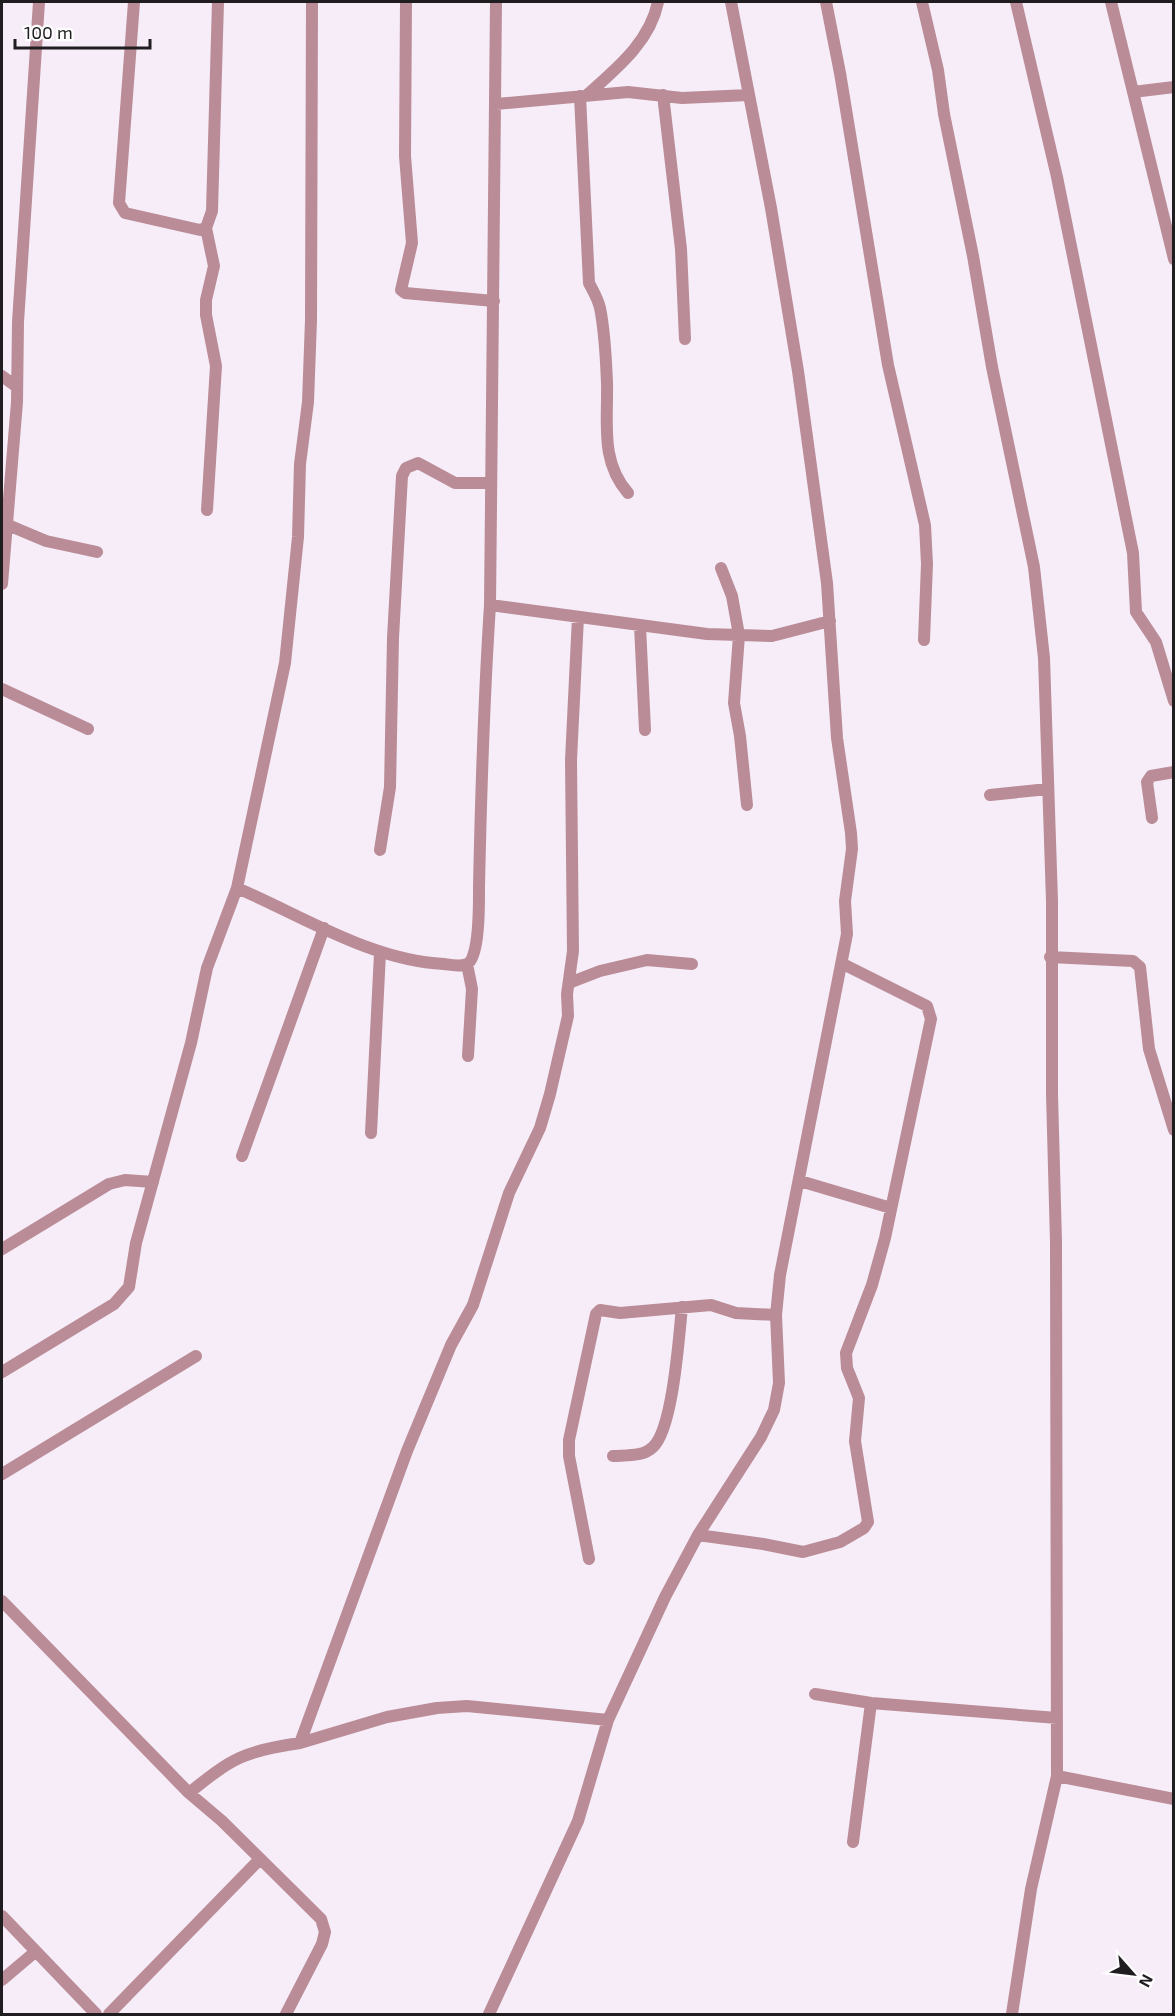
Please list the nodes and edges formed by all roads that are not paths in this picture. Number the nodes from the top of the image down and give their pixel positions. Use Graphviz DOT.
graph roads {
  1 [pos="39,2"];
  2 [pos="134,2"];
  3 [pos="218,2"];
  4 [pos="312,2"];
  5 [pos="406,2"];
  6 [pos="496,2"];
  7 [pos="658,2"];
  8 [pos="731,2"];
  9 [pos="826,2"];
  10 [pos="922,2"];
  11 [pos="1016,2"];
  12 [pos="1111,2"];
  13 [pos="1173,87"];
  14 [pos="1133,92"];
  15 [pos="663,95"];
  16 [pos="749,95"];
  17 [pos="584,96"];
  18 [pos="496,104"];
  19 [pos="206,228"];
  20 [pos="1173,254"];
  21 [pos="494,300"];
  22 [pos="685,339"];
  23 [pos="2,376"];
  24 [pos="17,387"];
  25 [pos="489,483"];
  26 [pos="628,494"];
  27 [pos="207,510"];
  28 [pos="8,525"];
  29 [pos="97,552"];
  30 [pos="722,568"];
  31 [pos="2,584"];
  32 [pos="490,605"];
  33 [pos="578,617"];
  34 [pos="830,621"];
  35 [pos="640,626"];
  36 [pos="739,635"];
  37 [pos="924,640"];
  38 [pos="2,689"];
  39 [pos="1173,701"];
  40 [pos="88,729"];
  41 [pos="645,730"];
  42 [pos="1173,772"];
  43 [pos="1048,789"];
  44 [pos="990,795"];
  45 [pos="747,805"];
  46 [pos="1152,818"];
  47 [pos="380,850"];
  48 [pos="237,888"];
  49 [pos="324,928"];
  50 [pos="380,953"];
  51 [pos="1050,957"];
  52 [pos="467,964"];
  53 [pos="692,964"];
  54 [pos="843,964"];
  55 [pos="569,983"];
  56 [pos="468,1056"];
  57 [pos="1173,1130"];
  58 [pos="371,1133"];
  59 [pos="242,1156"];
  60 [pos="800,1181"];
  61 [pos="153,1182"];
  62 [pos="891,1208"];
  63 [pos="2,1249"];
  64 [pos="682,1307"];
  65 [pos="776,1315"];
  66 [pos="196,1356"];
  67 [pos="2,1372"];
  68 [pos="613,1456"];
  69 [pos="2,1474"];
  70 [pos="698,1535"];
  71 [pos="589,1559"];
  72 [pos="2,1601"];
  73 [pos="815,1694"];
  74 [pos="871,1703"];
  75 [pos="1057,1718"];
  76 [pos="608,1720"];
  77 [pos="300,1743"];
  78 [pos="1057,1776"];
  79 [pos="189,1793"];
  80 [pos="1173,1799"];
  81 [pos="853,1842"];
  82 [pos="260,1859"];
  83 [pos="2,1916"];
  84 [pos="35,1952"];
  85 [pos="2,1980"];
  86 [pos="96,2014"];
  87 [pos="109,2014"];
  88 [pos="286,2014"];
  89 [pos="489,2014"];
  90 [pos="1012,2014"];
  1 -- 24 [label="street"];
  2 -- 19 [label="street"];
  3 -- 19 [label="street"];
  4 -- 48 [label="street"];
  5 -- 21 [label="street"];
  6 -- 18 [label="street"];
  7 -- 17 [label="street"];
  8 -- 16 [label="street"];
  9 -- 37 [label="street"];
  10 -- 43 [label="street"];
  11 -- 39 [label="street"];
  12 -- 14 [label="street"];
  13 -- 14 [label="street"];
  14 -- 20 [label="street"];
  15 -- 16 [label="street"];
  15 -- 17 [label="street"];
  15 -- 22 [label="street"];
  16 -- 34 [label="street"];
  17 -- 18 [label="street"];
  17 -- 26 [label="street"];
  18 -- 21 [label="street"];
  19 -- 27 [label="street"];
  21 -- 25 [label="street"];
  23 -- 24 [label="street"];
  24 -- 28 [label="street"];
  25 -- 32 [label="street"];
  25 -- 47 [label="street"];
  28 -- 29 [label="street"];
  28 -- 31 [label="street"];
  30 -- 36 [label="street"];
  32 -- 33 [label="street"];
  32 -- 52 [label="street"];
  33 -- 35 [label="street"];
  33 -- 55 [label="street"];
  34 -- 36 [label="street"];
  34 -- 54 [label="street"];
  35 -- 36 [label="street"];
  35 -- 41 [label="street"];
  36 -- 45 [label="street"];
  38 -- 40 [label="street"];
  42 -- 46 [label="street"];
  43 -- 44 [label="street"];
  43 -- 51 [label="street"];
  48 -- 49 [label="street"];
  48 -- 61 [label="street"];
  49 -- 50 [label="street"];
  49 -- 59 [label="street"];
  50 -- 52 [label="street"];
  50 -- 58 [label="street"];
  51 -- 57 [label="street"];
  51 -- 75 [label="street"];
  52 -- 56 [label="street"];
  53 -- 55 [label="street"];
  54 -- 60 [label="street"];
  54 -- 62 [label="street"];
  55 -- 77 [label="street"];
  60 -- 62 [label="street"];
  60 -- 65 [label="street"];
  61 -- 63 [label="street"];
  61 -- 67 [label="street"];
  62 -- 70 [label="street"];
  64 -- 65 [label="street"];
  64 -- 68 [label="street"];
  64 -- 71 [label="street"];
  65 -- 70 [label="street"];
  66 -- 69 [label="street"];
  70 -- 76 [label="street"];
  72 -- 79 [label="street"];
  73 -- 74 [label="street"];
  74 -- 75 [label="street"];
  74 -- 81 [label="street"];
  75 -- 78 [label="street"];
  76 -- 77 [label="street"];
  76 -- 89 [label="street"];
  77 -- 79 [label="street"];
  78 -- 80 [label="street"];
  78 -- 90 [label="street"];
  79 -- 82 [label="street"];
  82 -- 87 [label="street"];
  82 -- 88 [label="street"];
  83 -- 84 [label="street"];
  84 -- 85 [label="street"];
  84 -- 86 [label="street"];
}
